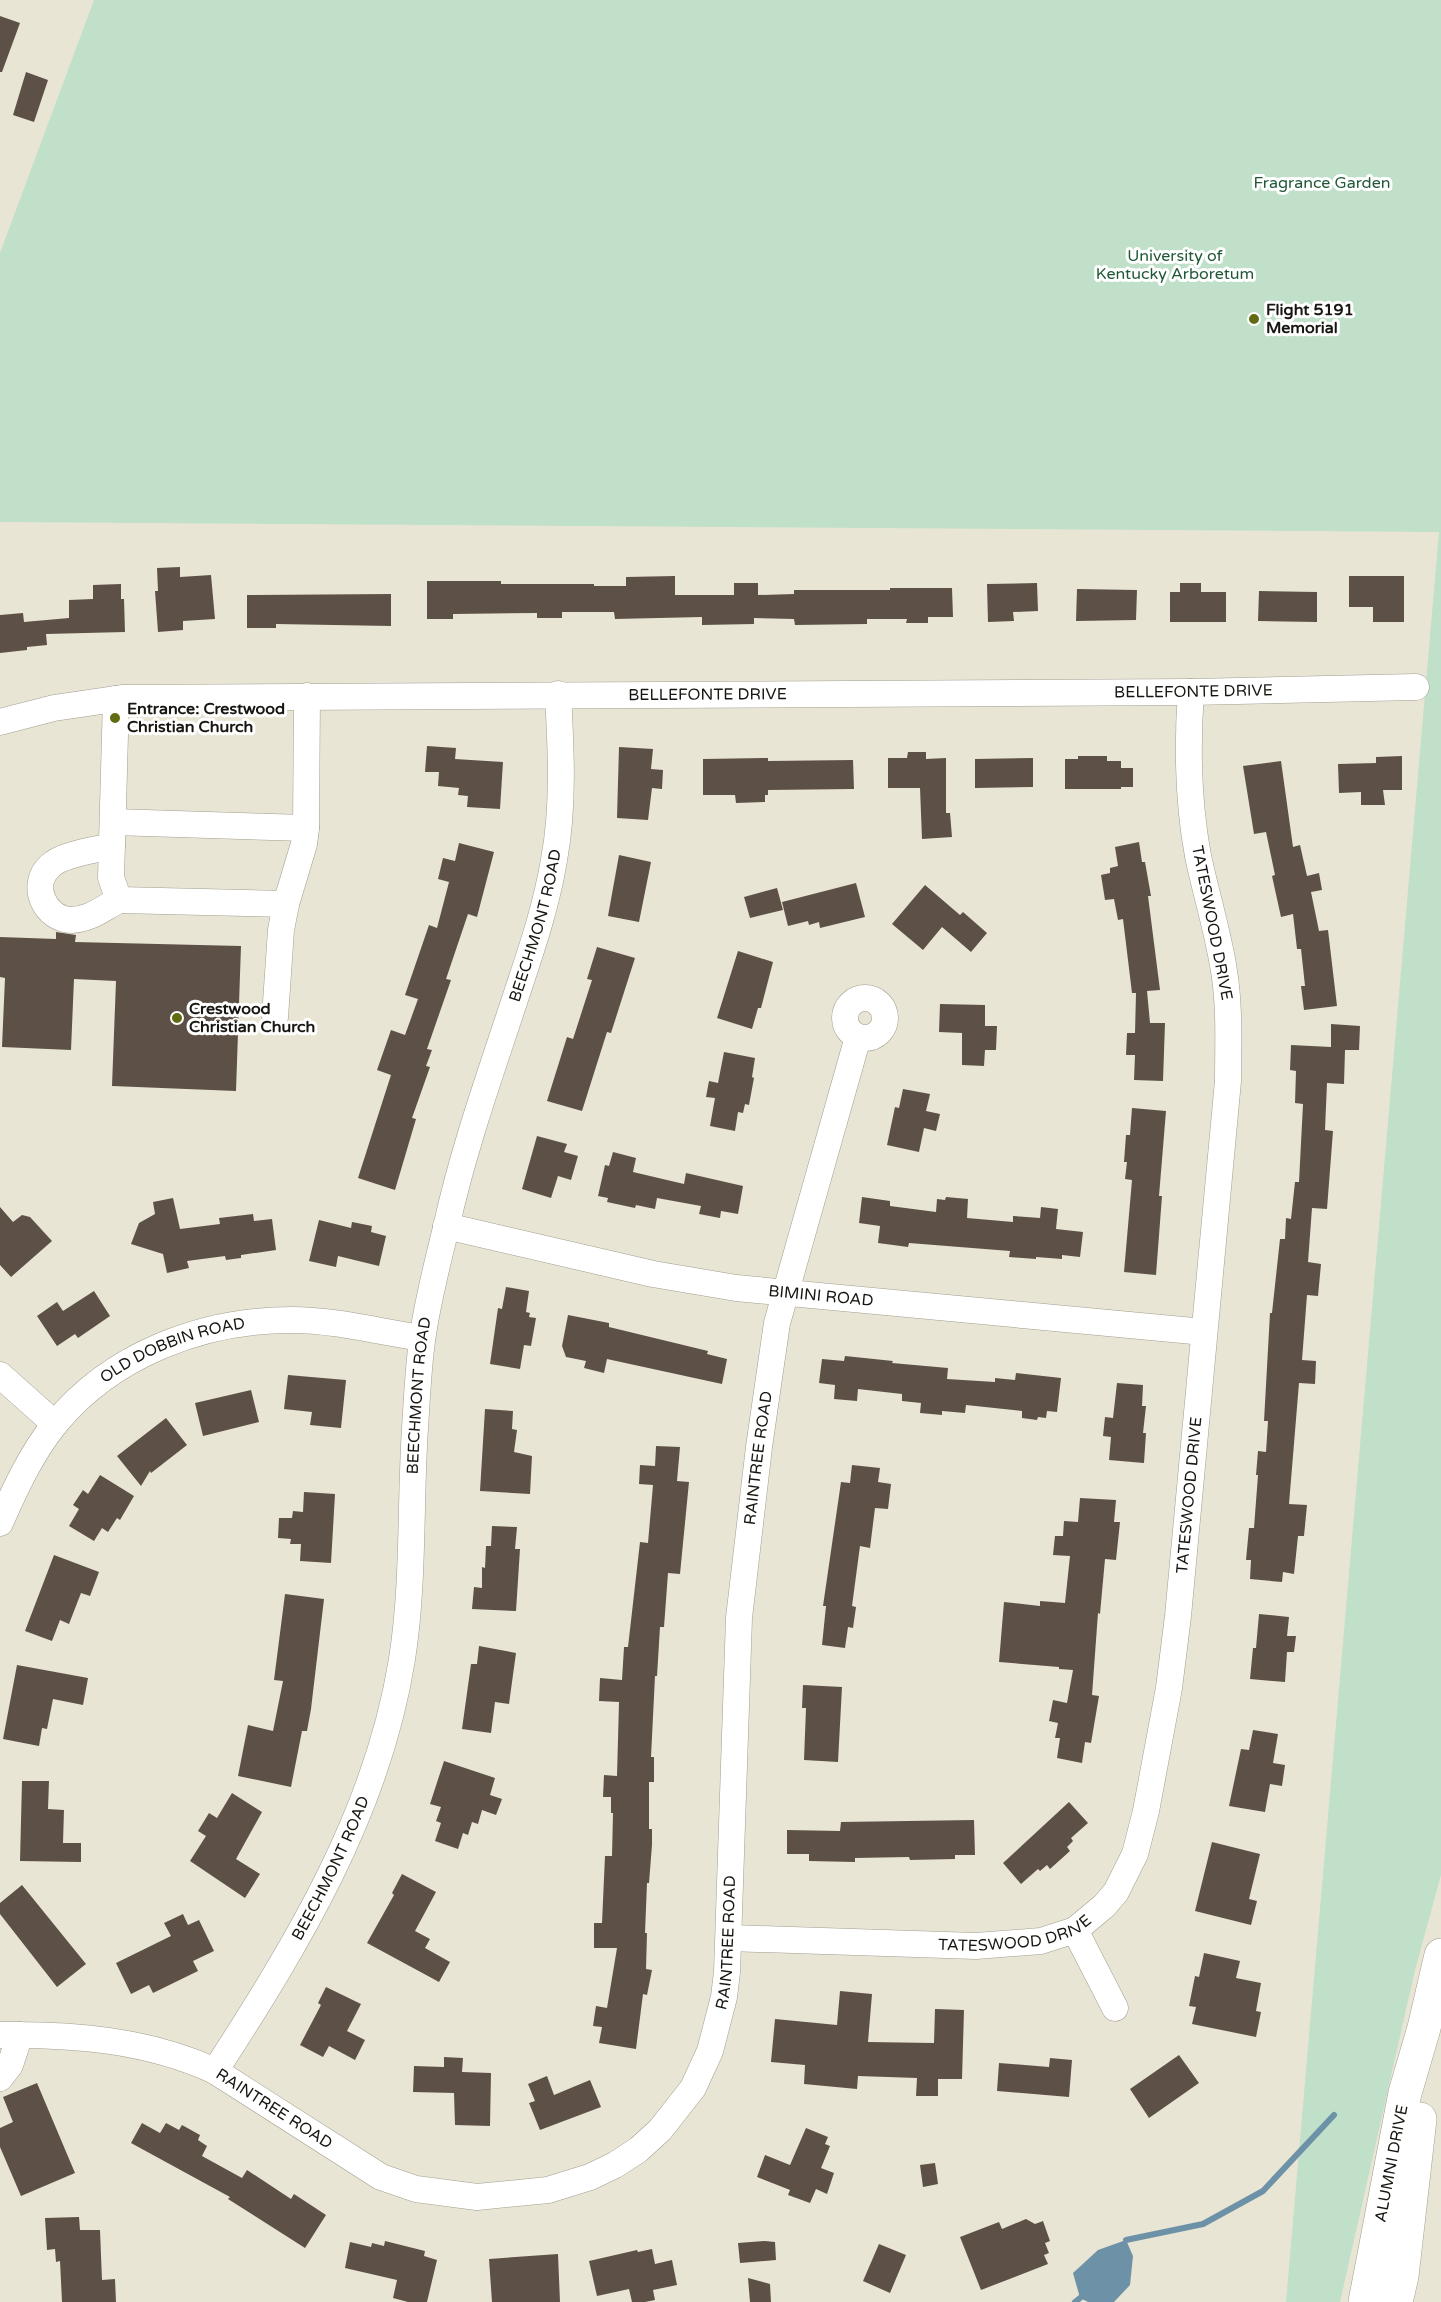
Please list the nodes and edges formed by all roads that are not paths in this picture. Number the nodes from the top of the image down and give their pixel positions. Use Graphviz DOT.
graph roads {
  1 [pos="1416,687"];
  2 [pos="1191,692"];
  3 [pos="558,694"];
  4 [pos="307,696"];
  5 [pos="116,699"];
  6 [pos="0,722"];
  7 [pos="306,828"];
  8 [pos="113,834"];
  9 [pos="119,900"];
  10 [pos="286,904"];
  11 [pos="275,1017"];
  12 [pos="858,1037"];
  13 [pos="446,1226"];
  14 [pos="783,1293"];
  15 [pos="1204,1332"];
  16 [pos="422,1338"];
  17 [pos="0,1375"];
  18 [pos="55,1424"];
  19 [pos="0,1523"];
  20 [pos="1075,1930"];
  21 [pos="729,1938"];
  22 [pos="1441,1955"];
  23 [pos="1115,2008"];
  24 [pos="1432,2029"];
  25 [pos="10,2035"];
  26 [pos="215,2071"];
  27 [pos="0,2078"];
  28 [pos="1365,2302"];
  29 [pos="1396,2302"];
  1 -- 2 [label="street, BELLEFONTE DRIVE"];
  2 -- 3 [label="street, BELLEFONTE DRIVE"];
  2 -- 15 [label="street, TATESWOOD DRIVE"];
  3 -- 4 [label="street, BELLEFONTE DRIVE"];
  3 -- 13 [label="street, BEECHMONT ROAD"];
  4 -- 5 [label="street, BELLEFONTE DRIVE"];
  4 -- 7 [label="street"];
  5 -- 6 [label="street, BELLEFONTE DRIVE"];
  5 -- 8 [label="street"];
  7 -- 8 [label="street"];
  7 -- 10 [label="street"];
  8 -- 9 [label="street"];
  8 -- 9 [label="street"];
  9 -- 10 [label="street"];
  10 -- 11 [label="street"];
  12 -- 14 [label="street, RAINTREE ROAD"];
  13 -- 14 [label="street, BIMINI ROAD"];
  13 -- 16 [label="street, BEECHMONT ROAD"];
  14 -- 15 [label="street, BIMINI ROAD"];
  14 -- 21 [label="street, RAINTREE ROAD"];
  15 -- 20 [label="street, TATESWOOD DRIVE"];
  16 -- 18 [label="street, OLD DOBBIN ROAD"];
  16 -- 26 [label="street, BEECHMONT ROAD"];
  17 -- 18 [label="street"];
  18 -- 19 [label="street, OLD DOBBIN ROAD"];
  20 -- 21 [label="street, TATESWOOD DRIVE"];
  20 -- 23 [label="street"];
  21 -- 26 [label="street, RAINTREE ROAD"];
  22 -- 24 [label="main road, ALUMNI DRIVE"];
  24 -- 28 [label="main road, ALUMNI DRIVE"];
  24 -- 29 [label="main road, ALUMNI DRIVE"];
  25 -- 26 [label="street, RAINTREE ROAD"];
  25 -- 27 [label="street"];
}
